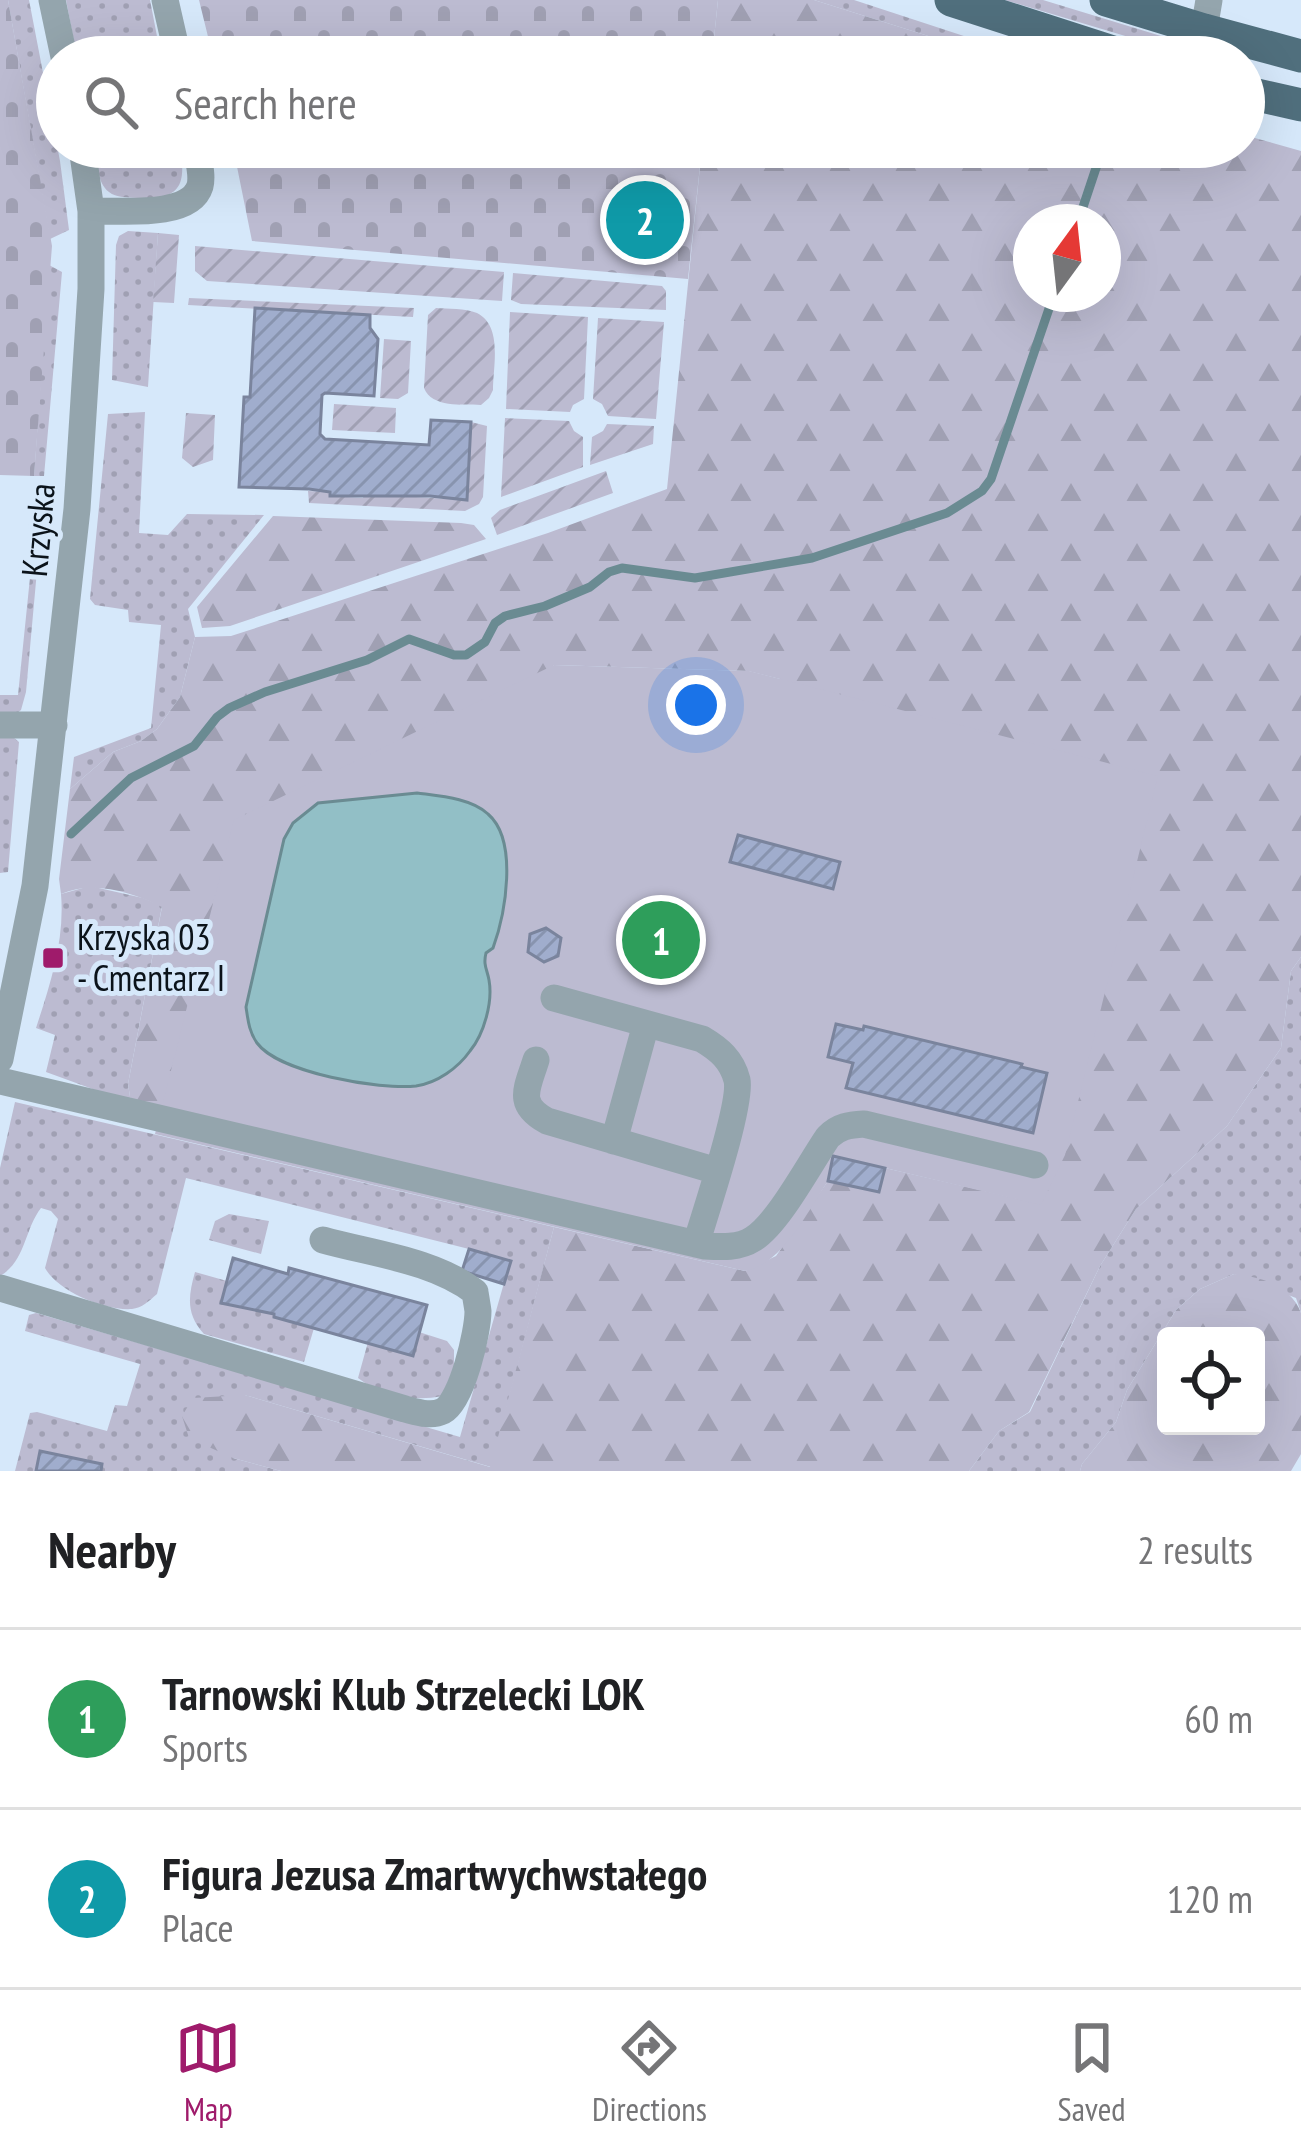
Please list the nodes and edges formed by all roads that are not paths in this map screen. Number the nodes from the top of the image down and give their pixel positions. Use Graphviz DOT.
graph roads {
  1 [pos="52,0"];
  2 [pos="165,0"];
  3 [pos="951,0"];
  4 [pos="1106,0"];
  5 [pos="1206,29"];
  6 [pos="60,36"];
  7 [pos="173,36"];
  8 [pos="1063,36"];
  9 [pos="1265,46"];
  10 [pos="1301,56"];
  11 [pos="1265,97"];
  12 [pos="1301,105"];
  13 [pos="85,168"];
  14 [pos="200,168"];
  15 [pos="91,211"];
  16 [pos="0,725"];
  17 [pos="54,725"];
  18 [pos="554,998"];
  19 [pos="646,1024"];
  20 [pos="0,1059"];
  21 [pos="536,1060"];
  22 [pos="0,1081"];
  23 [pos="614,1141"];
  24 [pos="1035,1165"];
  25 [pos="716,1171"];
  26 [pos="322,1240"];
  27 [pos="696,1244"];
  28 [pos="0,1288"];
  1 -- 6 [label="street"];
  2 -- 7 [label="street"];
  3 -- 8 [label="main road"];
  4 -- 5 [label="main road"];
  9 -- 10 [label="main road"];
  11 -- 12 [label="main road"];
  13 -- 15 [label="street, Krzyska"];
  14 -- 15 [label="street"];
  15 -- 17 [label="street, Krzyska"];
  16 -- 17 [label="street"];
  17 -- 20 [label="street, Krzyska"];
  18 -- 19 [label="street"];
  19 -- 23 [label="street"];
  19 -- 25 [label="street"];
  21 -- 23 [label="street"];
  22 -- 27 [label="street"];
  23 -- 25 [label="street"];
  24 -- 27 [label="street"];
  25 -- 27 [label="street"];
  26 -- 28 [label="street"];
}
